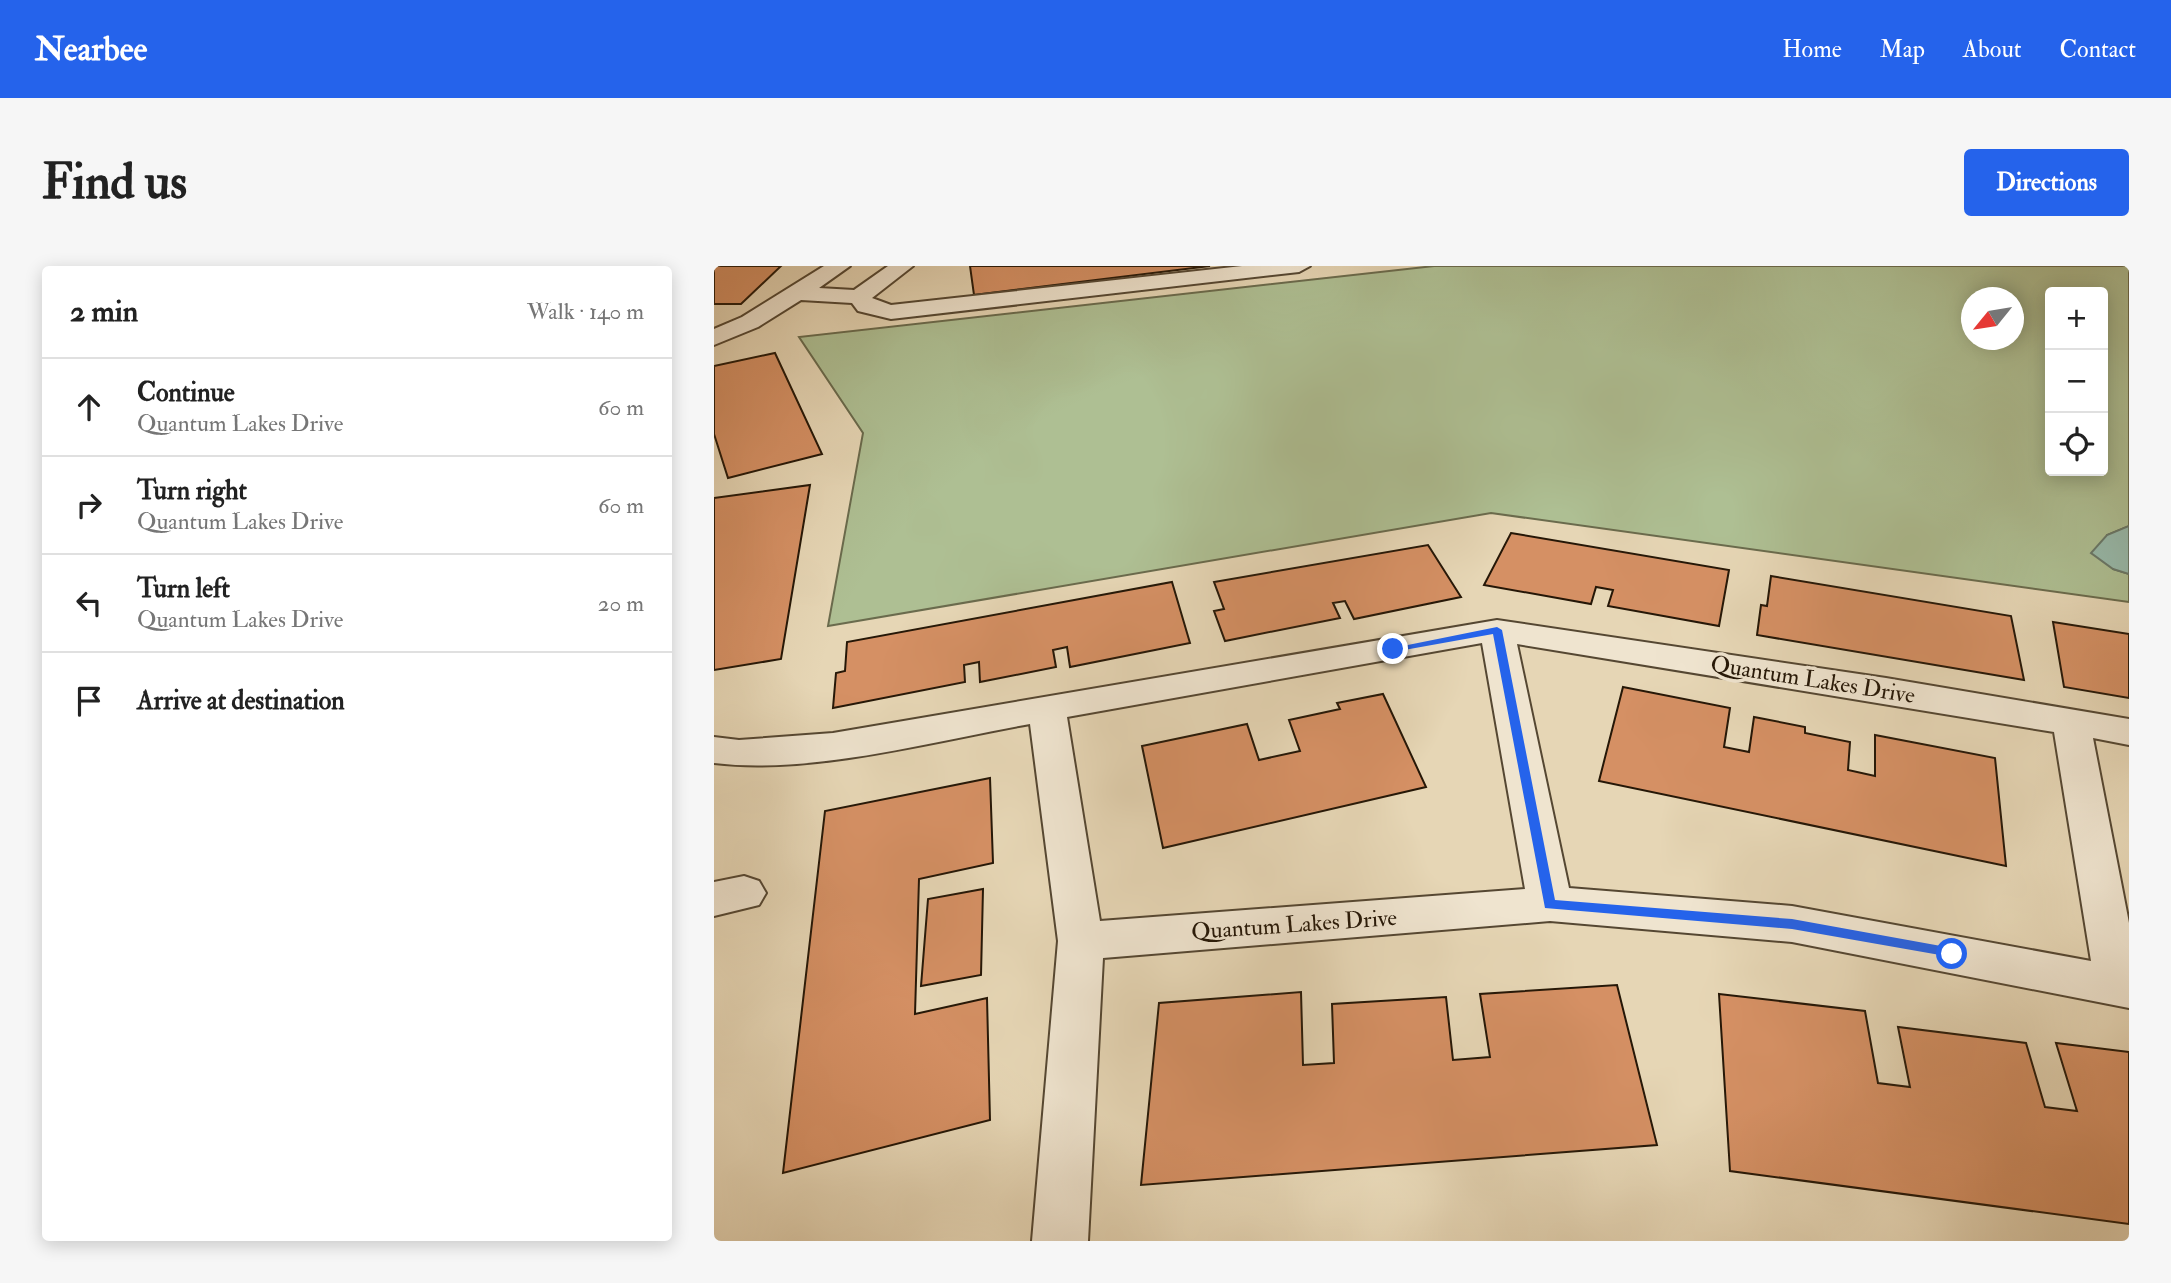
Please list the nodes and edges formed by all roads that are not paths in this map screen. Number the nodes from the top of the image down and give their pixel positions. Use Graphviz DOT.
graph roads {
  1 [pos="839,266"];
  2 [pos="902,266"];
  3 [pos="1299,266"];
  4 [pos="1267,268"];
  5 [pos="799,293"];
  6 [pos="859,297"];
  7 [pos="714,338"];
  8 [pos="1497,630"];
  9 [pos="1047,710"];
  10 [pos="2071,722"];
  11 [pos="2129,732"];
  12 [pos="714,750"];
  13 [pos="1550,904"];
  14 [pos="1081,941"];
  15 [pos="2124,987"];
  16 [pos="1060,1241"];
  1 -- 5 [label="street"];
  2 -- 6 [label="street"];
  3 -- 4 [label="street"];
  4 -- 6 [label="street"];
  5 -- 6 [label="street"];
  5 -- 7 [label="street"];
  8 -- 9 [label="street, Quantum Lakes Drive"];
  8 -- 10 [label="street, Quantum Lakes Drive"];
  8 -- 13 [label="street"];
  9 -- 12 [label="street, Quantum Lakes Drive"];
  9 -- 14 [label="street"];
  10 -- 11 [label="street, Quantum Lakes Drive"];
  10 -- 15 [label="street"];
  13 -- 14 [label="street, Quantum Lakes Drive"];
  13 -- 15 [label="street, Quantum Lakes Drive"];
  14 -- 16 [label="street"];
}
